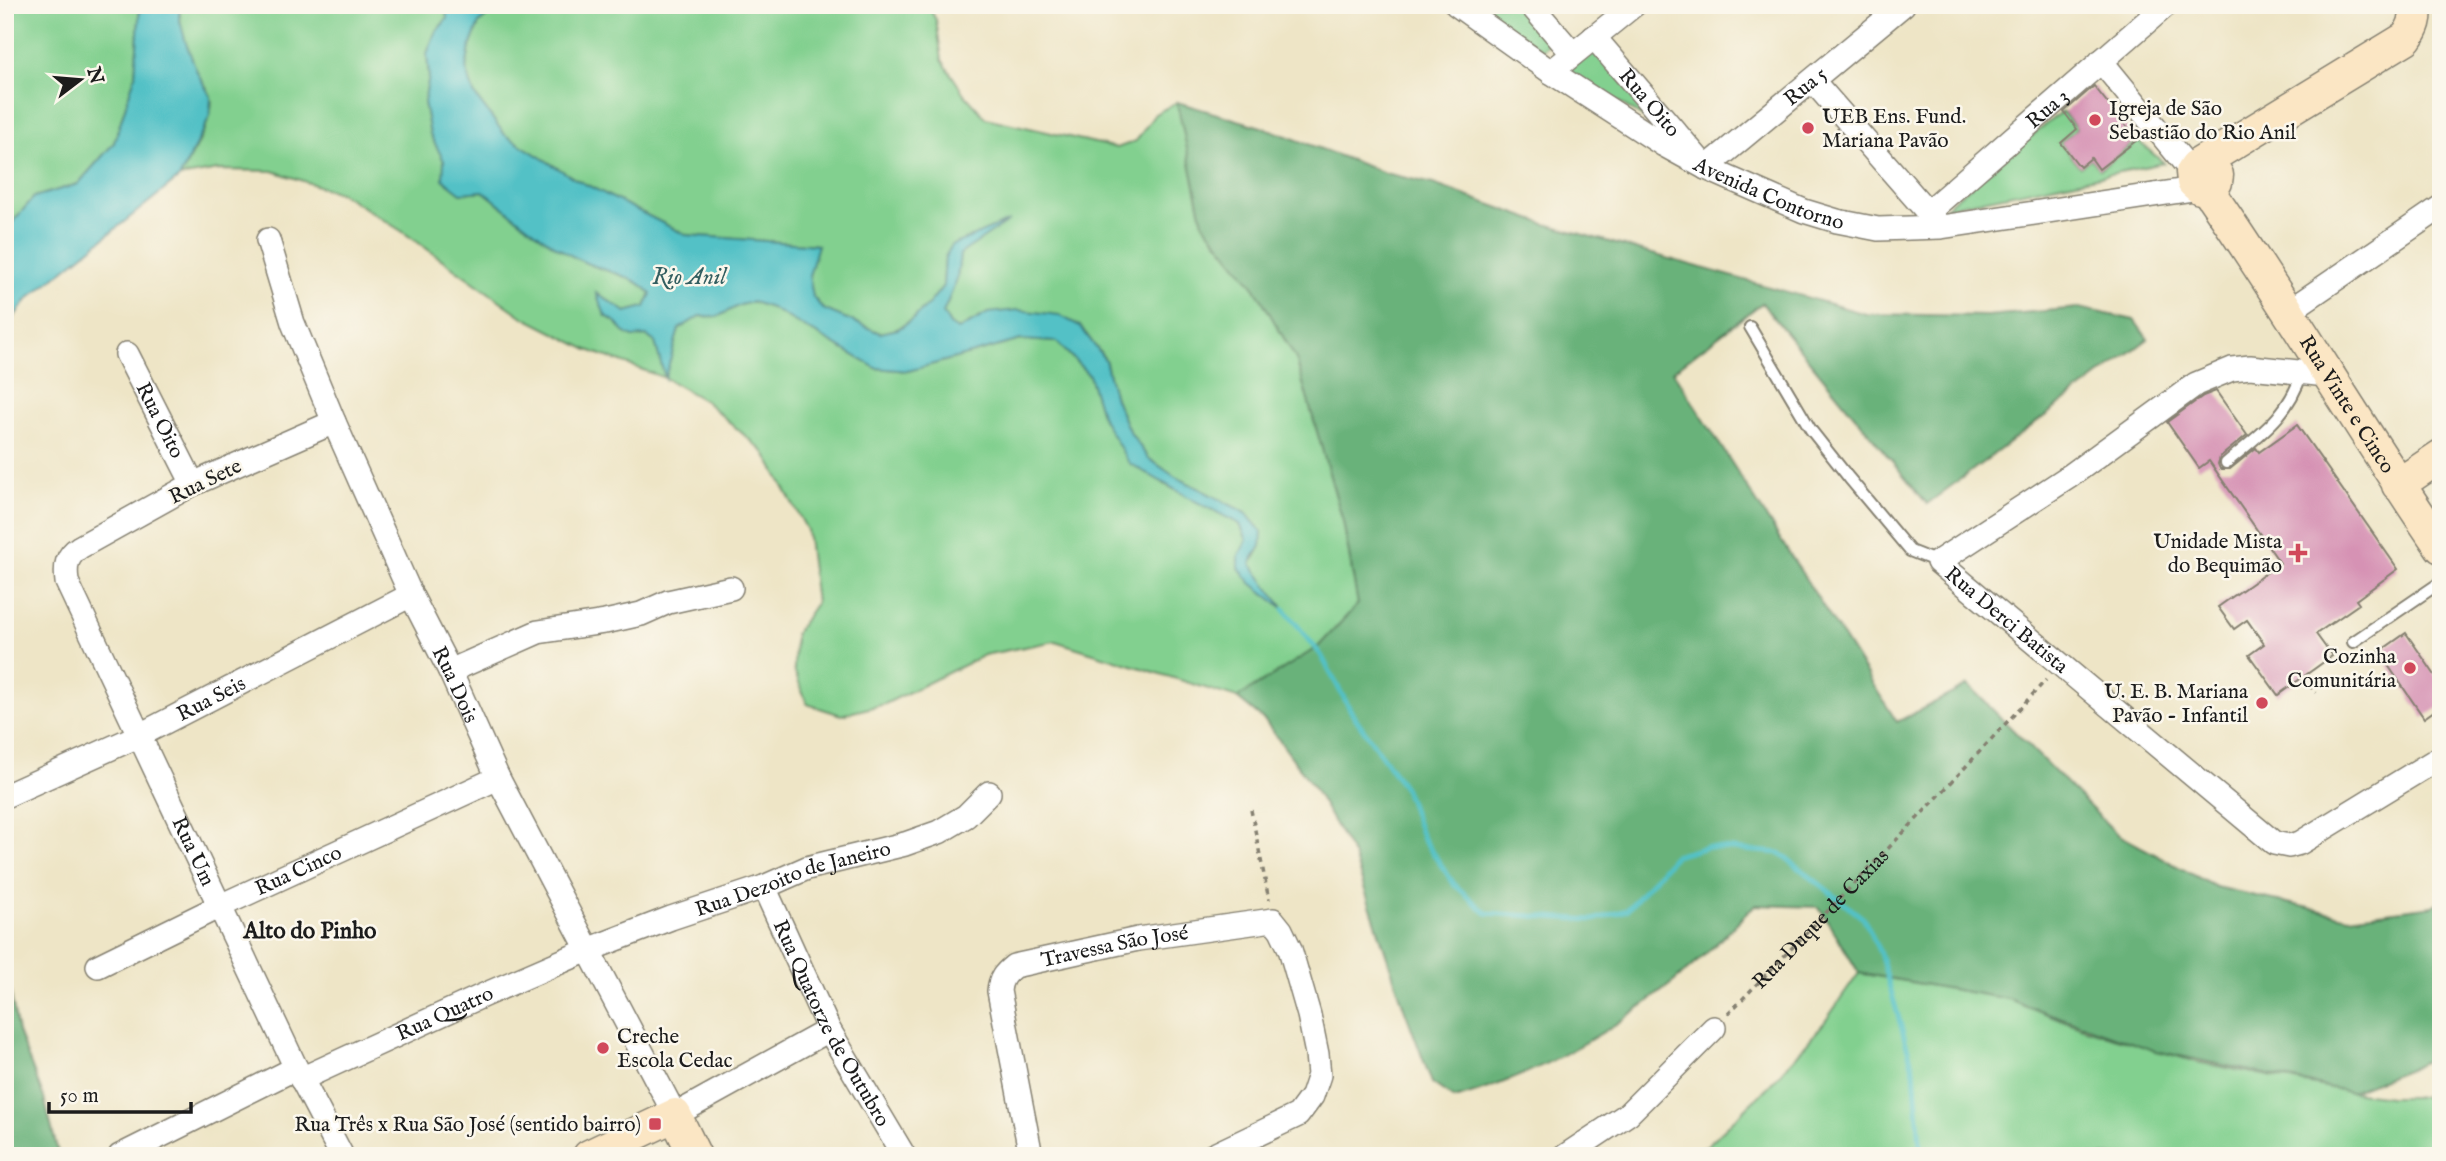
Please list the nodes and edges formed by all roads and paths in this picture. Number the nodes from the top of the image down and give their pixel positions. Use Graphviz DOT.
graph roads {
  1 [pos="1457,5"];
  2 [pos="1531,5"];
  3 [pos="1634,5"];
  4 [pos="1903,5"];
  5 [pos="2166,5"];
  6 [pos="2429,14"];
  7 [pos="1594,37"];
  8 [pos="1573,54"];
  9 [pos="2101,61"];
  10 [pos="1551,72"];
  11 [pos="1814,81"];
  12 [pos="1706,168"];
  13 [pos="2204,178"];
  14 [pos="2441,207"];
  15 [pos="1934,220"];
  16 [pos="268,240"];
  17 [pos="2289,311"];
  18 [pos="1750,327"];
  19 [pos="127,354"];
  20 [pos="2315,372"];
  21 [pos="334,422"];
  22 [pos="2441,456"];
  23 [pos="2226,463"];
  24 [pos="193,484"];
  25 [pos="2398,485"];
  26 [pos="80,547"];
  27 [pos="2441,547"];
  28 [pos="1938,562"];
  29 [pos="2441,582"];
  30 [pos="730,588"];
  31 [pos="411,595"];
  32 [pos="2353,642"];
  33 [pos="2061,664"];
  34 [pos="450,671"];
  35 [pos="2304,677"];
  36 [pos="2316,693"];
  37 [pos="138,736"];
  38 [pos="2441,757"];
  39 [pos="498,778"];
  40 [pos="989,793"];
  41 [pos="5,796"];
  42 [pos="1251,810"];
  43 [pos="764,887"];
  44 [pos="220,906"];
  45 [pos="1273,920"];
  46 [pos="588,950"];
  47 [pos="98,966"];
  48 [pos="1714,1028"];
  49 [pos="829,1030"];
  50 [pos="299,1074"];
  51 [pos="675,1115"];
  52 [pos="120,1156"];
  53 [pos="342,1156"];
  54 [pos="589,1156"];
  55 [pos="695,1156"];
  56 [pos="904,1156"];
  57 [pos="1031,1156"];
  58 [pos="1212,1156"];
  59 [pos="1565,1156"];
  1 -- 10 [label="street, Avenida Contorno"];
  2 -- 8 [label="street"];
  3 -- 7 [label="street"];
  4 -- 11 [label="street, Rua 5"];
  5 -- 9 [label="street, Rua 3"];
  6 -- 13 [label="street, Avenida Contorno"];
  7 -- 8 [label="street"];
  7 -- 12 [label="street, Rua Oito"];
  8 -- 10 [label="street"];
  9 -- 13 [label="street"];
  9 -- 15 [label="street, Rua 3"];
  10 -- 12 [label="street, Avenida Contorno"];
  11 -- 12 [label="street, Rua 5"];
  11 -- 15 [label="street"];
  12 -- 15 [label="street, Avenida Contorno"];
  13 -- 15 [label="street, Avenida Contorno"];
  13 -- 17 [label="street, Rua Vinte e Cinco"];
  14 -- 17 [label="street"];
  16 -- 21 [label="street, Rua Dois"];
  17 -- 20 [label="street, Rua Vinte e Cinco"];
  18 -- 28 [label="lane"];
  19 -- 24 [label="street, Rua Oito"];
  20 -- 23 [label="lane"];
  20 -- 25 [label="street, Rua Vinte e Cinco"];
  20 -- 28 [label="street, Rua Derci Batista"];
  21 -- 24 [label="street, Rua Sete"];
  21 -- 31 [label="street, Rua Dois"];
  22 -- 25 [label="street"];
  24 -- 26 [label="street, Rua Sete"];
  25 -- 27 [label="street, Rua Vinte e Cinco"];
  26 -- 37 [label="street, Rua Um"];
  28 -- 33 [label="street, Rua Derci Batista"];
  29 -- 32 [label="lane"];
  30 -- 34 [label="street"];
  31 -- 34 [label="street, Rua Dois"];
  31 -- 37 [label="street, Rua Seis"];
  33 -- 38 [label="street, Rua Derci Batista"];
  33 -- 48 [label="path, Rua Duque de Caxias"];
  34 -- 39 [label="street, Rua Dois"];
  35 -- 36 [label="path"];
  37 -- 41 [label="street, Rua Seis"];
  37 -- 44 [label="street, Rua Um"];
  39 -- 44 [label="street, Rua Cinco"];
  39 -- 46 [label="street, Rua Dois"];
  40 -- 43 [label="street, Rua Dezoito de Janeiro"];
  42 -- 45 [label="path"];
  43 -- 46 [label="street, Rua Dezoito de Janeiro"];
  43 -- 49 [label="street, Rua Quatorze de Outubro"];
  44 -- 47 [label="street, Rua Cinco"];
  44 -- 50 [label="street, Rua Um"];
  45 -- 57 [label="street, Travessa São José"];
  45 -- 58 [label="street"];
  46 -- 50 [label="street, Rua Quatro"];
  46 -- 51 [label="street, Rua Dois"];
  48 -- 59 [label="street"];
  49 -- 51 [label="street"];
  49 -- 56 [label="street, Rua Quatorze de Outubro"];
  50 -- 52 [label="street, Rua Quatro"];
  50 -- 53 [label="street, Rua Um"];
  51 -- 54 [label="street"];
  51 -- 55 [label="street"];
}
